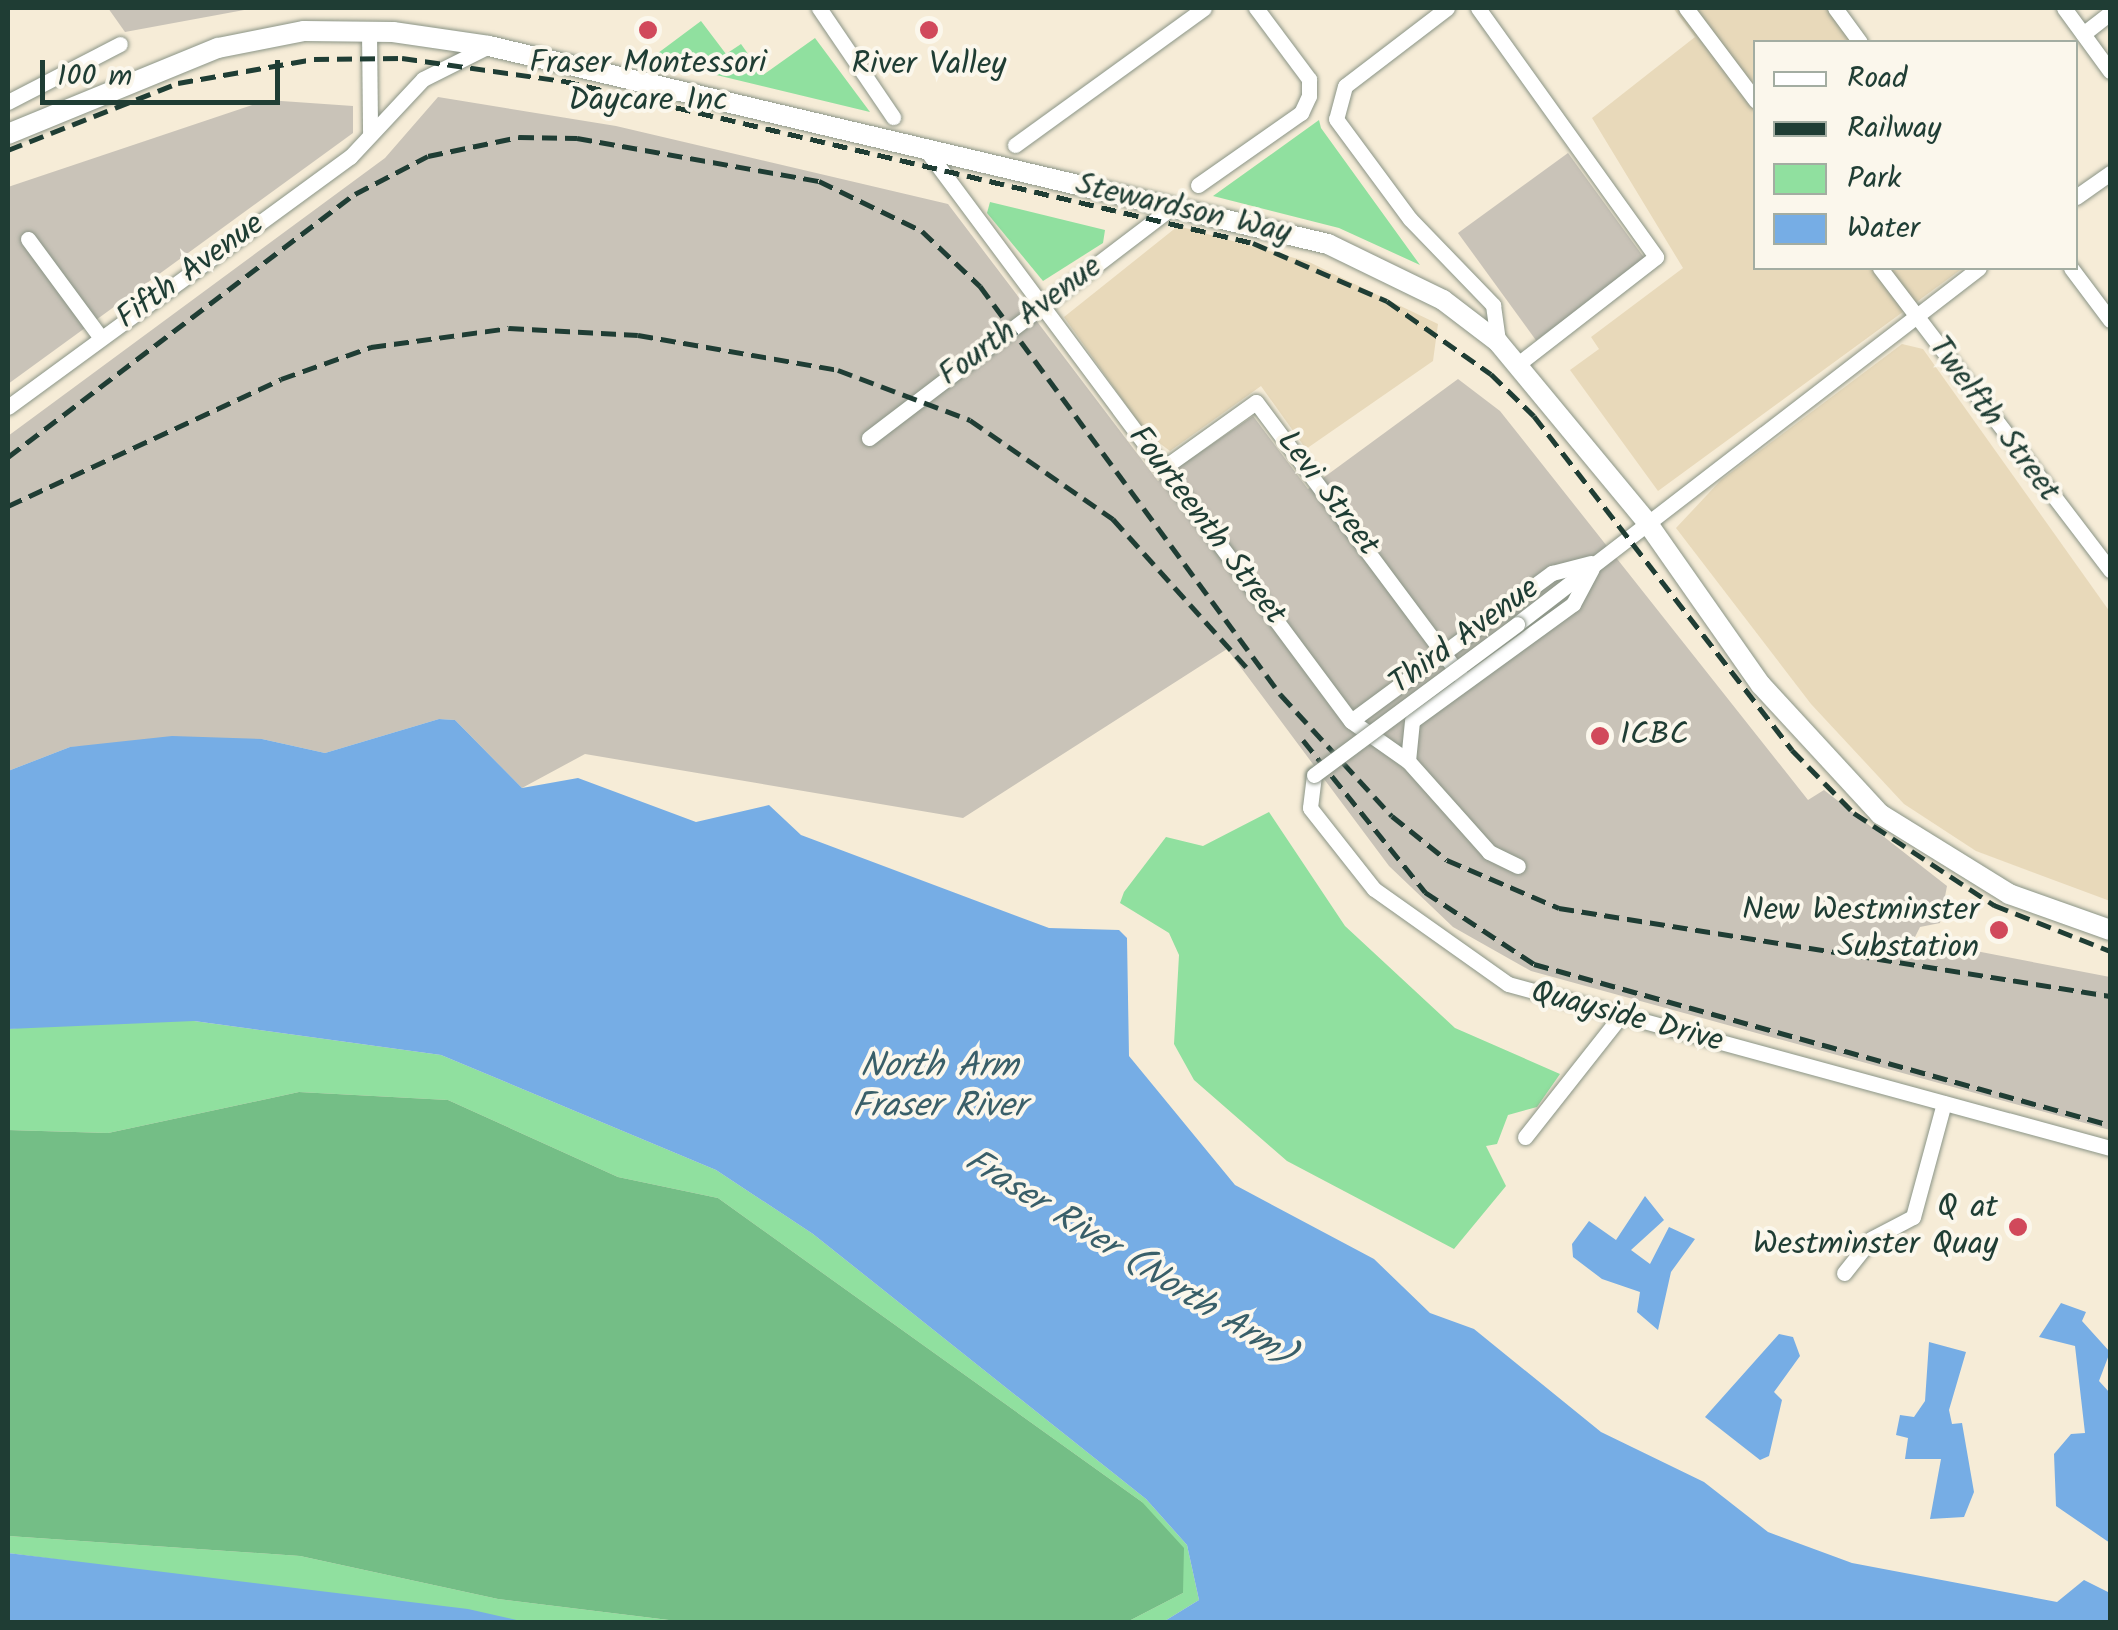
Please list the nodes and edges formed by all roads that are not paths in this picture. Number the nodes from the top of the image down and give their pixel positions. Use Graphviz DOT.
graph roads {
  1 [pos="819,8"];
  2 [pos="1204,8"];
  3 [pos="1256,8"];
  4 [pos="1446,8"];
  5 [pos="1478,8"];
  6 [pos="1686,8"];
  7 [pos="1834,8"];
  8 [pos="2064,8"];
  9 [pos="2110,13"];
  10 [pos="368,31"];
  11 [pos="2083,34"];
  12 [pos="1858,40"];
  13 [pos="120,44"];
  14 [pos="489,46"];
  15 [pos="2110,71"];
  16 [pos="1753,96"];
  17 [pos="8,102"];
  18 [pos="892,118"];
  19 [pos="370,133"];
  20 [pos="8,134"];
  21 [pos="1016,145"];
  22 [pos="927,151"];
  23 [pos="2110,173"];
  24 [pos="1198,185"];
  25 [pos="2078,196"];
  26 [pos="1172,207"];
  27 [pos="28,239"];
  28 [pos="1882,270"];
  29 [pos="1977,270"];
  30 [pos="2072,270"];
  31 [pos="1043,304"];
  32 [pos="1918,318"];
  33 [pos="2110,320"];
  34 [pos="101,338"];
  35 [pos="1498,342"];
  36 [pos="1518,364"];
  37 [pos="8,407"];
  38 [pos="869,438"];
  39 [pos="1162,469"];
  40 [pos="1646,521"];
  41 [pos="1596,562"];
  42 [pos="2110,570"];
  43 [pos="1444,654"];
  44 [pos="1464,682"];
  45 [pos="1351,721"];
  46 [pos="1408,761"];
  47 [pos="1518,866"];
  48 [pos="2110,930"];
  49 [pos="1619,1018"];
  50 [pos="1944,1103"];
  51 [pos="1526,1137"];
  52 [pos="2110,1148"];
  53 [pos="1844,1274"];
  1 -- 18 [label="street"];
  2 -- 21 [label="street"];
  3 -- 24 [label="street"];
  4 -- 35 [label="street"];
  5 -- 36 [label="street"];
  6 -- 16 [label="street"];
  7 -- 12 [label="street"];
  8 -- 11 [label="street"];
  9 -- 11 [label="street"];
  10 -- 14 [label="main road, Stewardson Way"];
  10 -- 19 [label="street"];
  10 -- 20 [label="main road, Stewardson Way"];
  11 -- 15 [label="street"];
  13 -- 17 [label="street"];
  14 -- 19 [label="street, Fifth Avenue"];
  14 -- 22 [label="main road, Stewardson Way"];
  19 -- 34 [label="street, Fifth Avenue"];
  22 -- 26 [label="main road, Stewardson Way"];
  22 -- 31 [label="street, Fourteenth Street"];
  23 -- 25 [label="street"];
  26 -- 31 [label="street, Fourth Avenue"];
  26 -- 35 [label="main road, Stewardson Way"];
  27 -- 34 [label="street"];
  28 -- 32 [label="street, Twelfth Street"];
  29 -- 32 [label="street"];
  30 -- 33 [label="street"];
  31 -- 38 [label="street, Fourth Avenue"];
  31 -- 39 [label="street, Fourteenth Street"];
  32 -- 40 [label="street"];
  32 -- 42 [label="street, Twelfth Street"];
  34 -- 37 [label="street, Fifth Avenue"];
  35 -- 36 [label="main road, Stewardson Way"];
  36 -- 40 [label="main road, Stewardson Way"];
  39 -- 43 [label="street, Levi Street"];
  39 -- 45 [label="street, Fourteenth Street"];
  40 -- 41 [label="street, Quayside Drive"];
  40 -- 48 [label="main road, Stewardson Way"];
  41 -- 43 [label="street, Third Avenue"];
  41 -- 44 [label="street, Third Avenue"];
  41 -- 49 [label="street, Quayside Drive, bridge"];
  43 -- 44 [label="street, Levi Street"];
  43 -- 45 [label="street, Third Avenue"];
  44 -- 46 [label="street, Third Avenue"];
  45 -- 46 [label="street, Fourteenth Street"];
  46 -- 47 [label="street, Fourteenth Street"];
  49 -- 50 [label="street, Quayside Drive"];
  49 -- 51 [label="street"];
  50 -- 52 [label="street, Quayside Drive"];
  50 -- 53 [label="street"];
}
